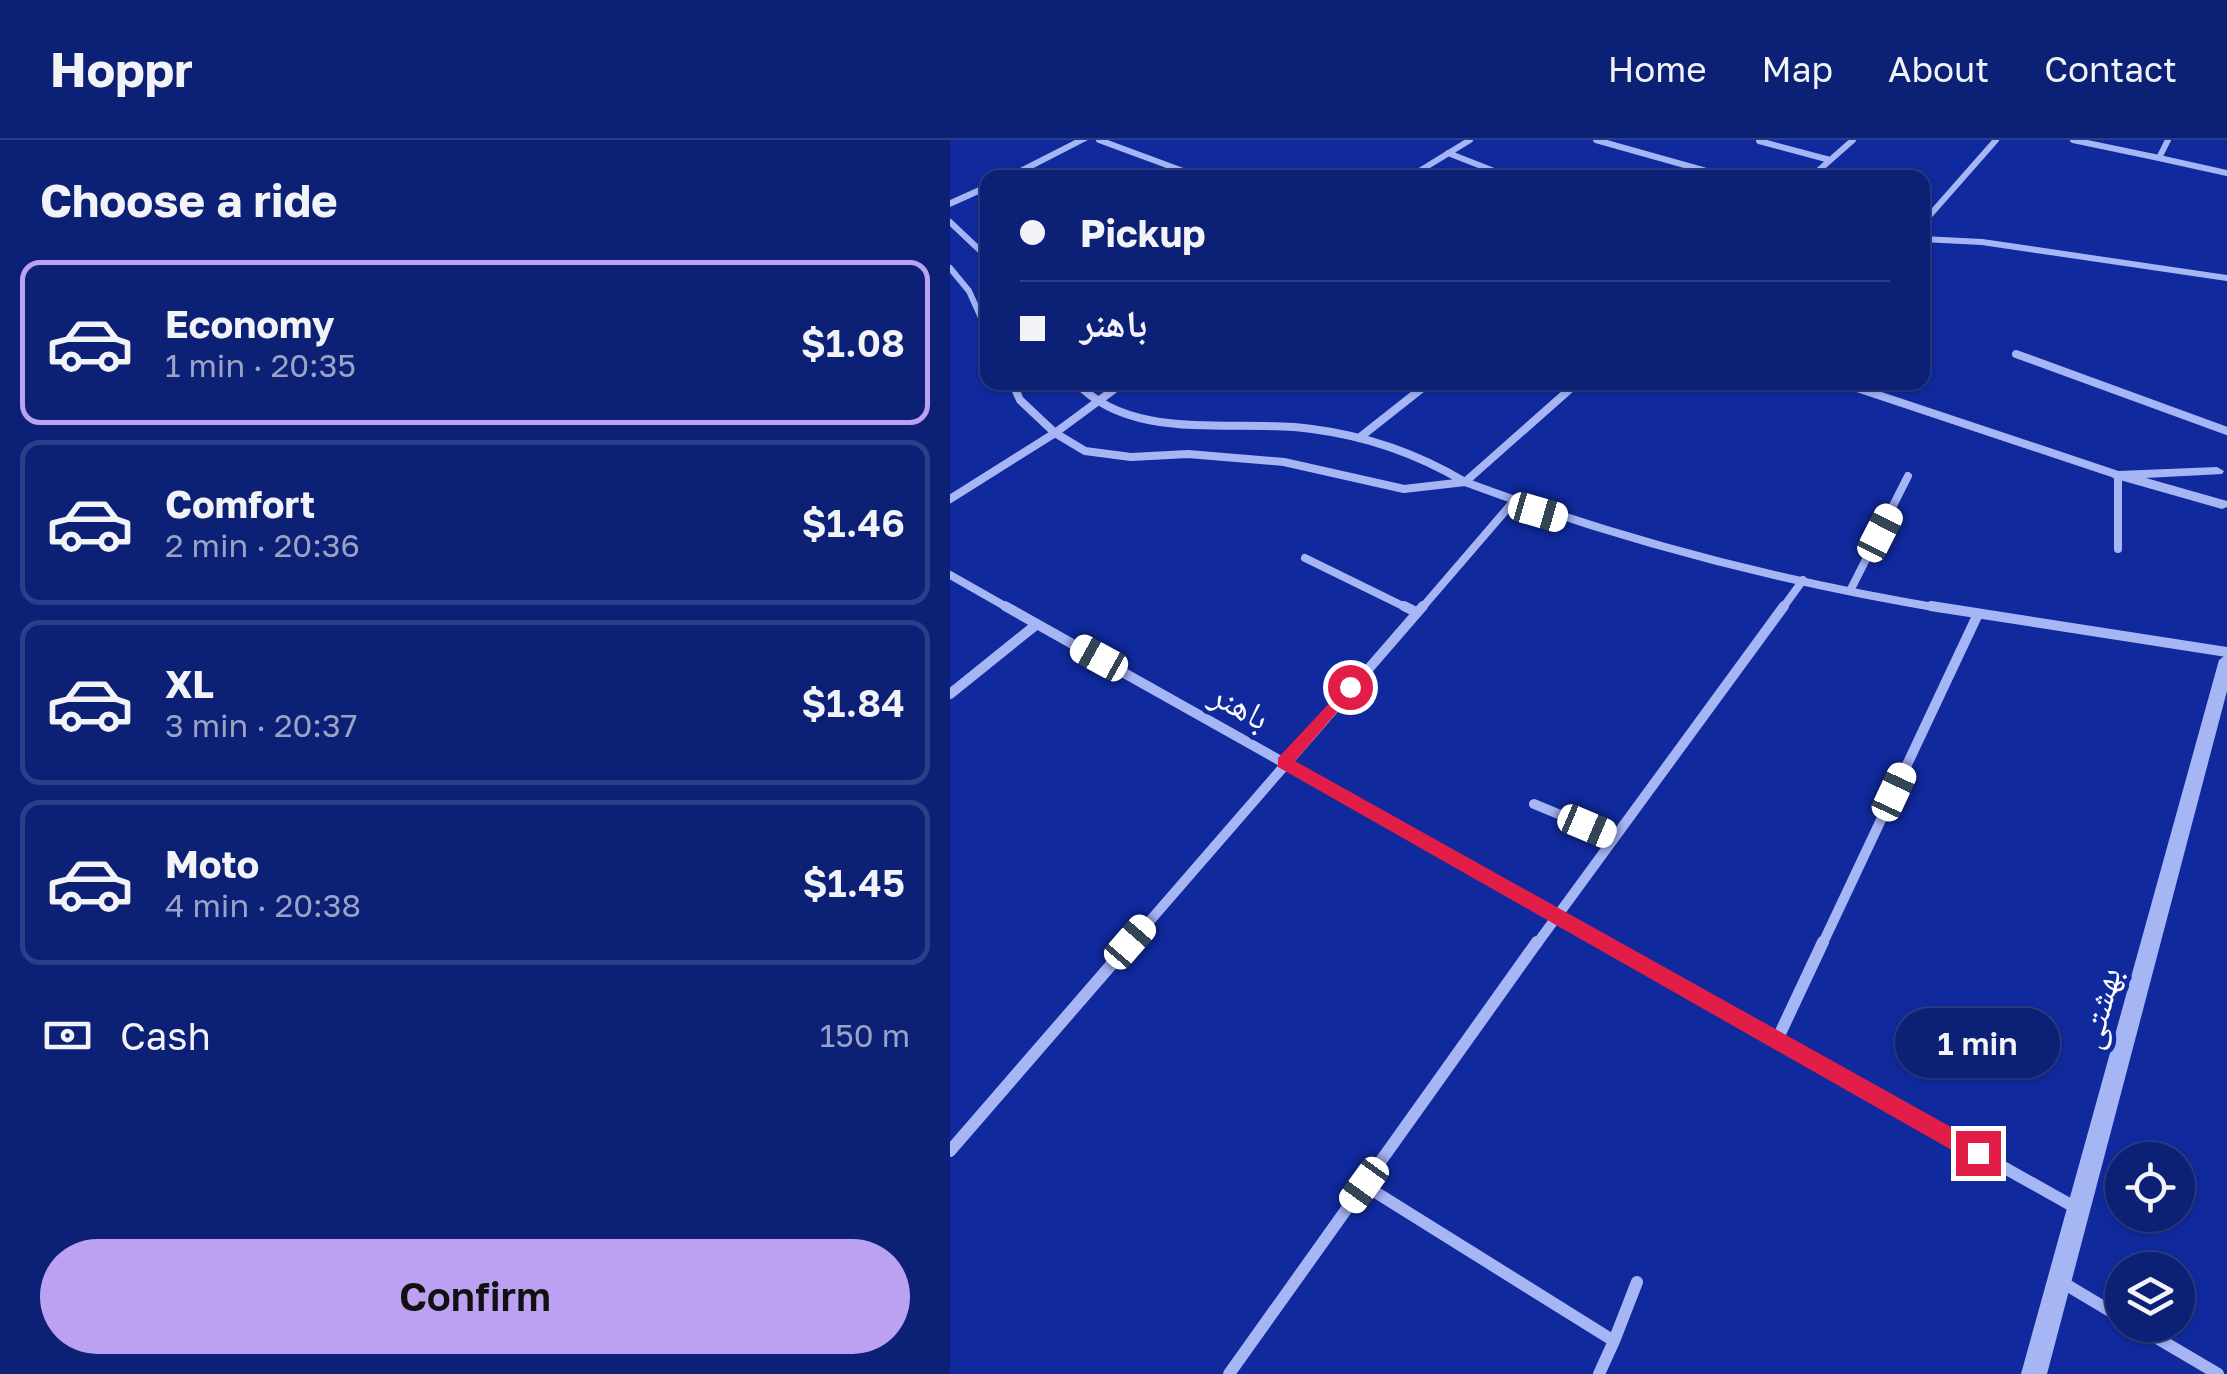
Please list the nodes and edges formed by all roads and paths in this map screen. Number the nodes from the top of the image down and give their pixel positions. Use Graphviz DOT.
graph roads {
  1 [pos="1083,140"];
  2 [pos="1099,140"];
  3 [pos="1456,140"];
  4 [pos="1596,140"];
  5 [pos="1852,140"];
  6 [pos="1996,140"];
  7 [pos="2074,140"];
  8 [pos="2168,140"];
  9 [pos="1759,141"];
  10 [pos="1467,142"];
  11 [pos="1448,153"];
  12 [pos="2159,158"];
  13 [pos="1830,160"];
  14 [pos="1021,170"];
  15 [pos="1180,170"];
  16 [pos="1421,170"];
  17 [pos="1492,170"];
  18 [pos="1703,170"];
  19 [pos="1819,170"];
  20 [pos="2227,172"];
  21 [pos="980,190"];
  22 [pos="950,204"];
  23 [pos="1930,215"];
  24 [pos="950,222"];
  25 [pos="1930,239"];
  26 [pos="980,250"];
  27 [pos="950,268"];
  28 [pos="2227,278"];
  29 [pos="980,316"];
  30 [pos="2016,354"];
  31 [pos="1016,390"];
  32 [pos="1083,390"];
  33 [pos="1114,390"];
  34 [pos="1420,390"];
  35 [pos="1569,390"];
  36 [pos="1863,390"];
  37 [pos="1096,404"];
  38 [pos="2227,431"];
  39 [pos="1056,434"];
  40 [pos="1358,438"];
  41 [pos="2222,469"];
  42 [pos="2118,475"];
  43 [pos="1908,476"];
  44 [pos="1465,482"];
  45 [pos="950,499"];
  46 [pos="1513,502"];
  47 [pos="2224,506"];
  48 [pos="2118,549"];
  49 [pos="1306,558"];
  50 [pos="950,575"];
  51 [pos="1804,580"];
  52 [pos="1851,590"];
  53 [pos="1416,612"];
  54 [pos="1978,614"];
  55 [pos="1037,624"];
  56 [pos="2227,656"];
  57 [pos="950,694"];
  58 [pos="1284,762"];
  59 [pos="1534,804"];
  60 [pos="1614,837"];
  61 [pos="1556,916"];
  62 [pos="1777,1040"];
  63 [pos="950,1151"];
  64 [pos="1364,1185"];
  65 [pos="2078,1210"];
  66 [pos="2059,1281"];
  67 [pos="1637,1282"];
  68 [pos="2105,1308"];
  69 [pos="1614,1341"];
  70 [pos="2164,1342"];
  71 [pos="1229,1374"];
  72 [pos="1599,1374"];
  73 [pos="2034,1374"];
  74 [pos="2218,1374"];
  1 -- 14 [label="street"];
  2 -- 15 [label="street"];
  3 -- 10 [label="street"];
  4 -- 18 [label="street"];
  5 -- 13 [label="street"];
  6 -- 23 [label="street"];
  7 -- 12 [label="street"];
  8 -- 12 [label="street"];
  9 -- 13 [label="street"];
  10 -- 11 [label="street"];
  11 -- 16 [label="street"];
  11 -- 17 [label="street"];
  12 -- 20 [label="street"];
  13 -- 19 [label="street"];
  21 -- 22 [label="street"];
  24 -- 26 [label="street"];
  25 -- 28 [label="street"];
  27 -- 29 [label="street"];
  30 -- 38 [label="street"];
  31 -- 39 [label="street"];
  32 -- 37 [label="street"];
  33 -- 37 [label="street"];
  34 -- 40 [label="street"];
  35 -- 44 [label="street"];
  36 -- 42 [label="street"];
  37 -- 39 [label="street"];
  37 -- 40 [label="street"];
  39 -- 44 [label="street"];
  39 -- 45 [label="street"];
  40 -- 44 [label="street"];
  41 -- 42 [label="street"];
  41 -- 47 [label="street"];
  42 -- 47 [label="street"];
  42 -- 48 [label="street"];
  43 -- 52 [label="street"];
  44 -- 46 [label="street"];
  46 -- 51 [label="street"];
  46 -- 53 [label="street"];
  49 -- 53 [label="street"];
  50 -- 55 [label="street, باهنر"];
  51 -- 52 [label="street"];
  51 -- 60 [label="street"];
  52 -- 54 [label="street"];
  53 -- 58 [label="street"];
  54 -- 56 [label="street"];
  54 -- 62 [label="street"];
  55 -- 57 [label="street"];
  55 -- 58 [label="street, باهنر"];
  56 -- 65 [label="street, بهشتی"];
  58 -- 61 [label="street, باهنر"];
  58 -- 63 [label="street"];
  59 -- 60 [label="street"];
  60 -- 61 [label="street"];
  61 -- 62 [label="street, باهنر"];
  61 -- 64 [label="street"];
  62 -- 65 [label="street, باهنر"];
  64 -- 69 [label="street"];
  64 -- 71 [label="street"];
  65 -- 66 [label="street, بهشتی"];
  66 -- 68 [label="street"];
  66 -- 73 [label="street, بهشتی"];
  67 -- 69 [label="street"];
  69 -- 72 [label="street"];
  70 -- 74 [label="street"];
}
